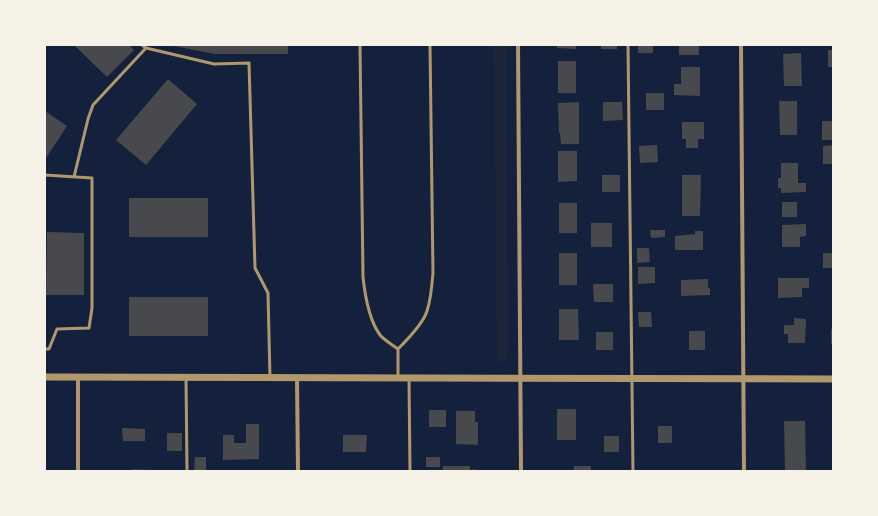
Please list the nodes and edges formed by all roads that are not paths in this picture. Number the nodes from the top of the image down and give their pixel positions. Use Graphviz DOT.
graph roads {
  1 [pos="142,45"];
  2 [pos="360,45"];
  3 [pos="430,45"];
  4 [pos="518,45"];
  5 [pos="628,45"];
  6 [pos="741,45"];
  7 [pos="146,48"];
  8 [pos="45,175"];
  9 [pos="74,177"];
  10 [pos="398,349"];
  11 [pos="45,350"];
  12 [pos="45,377"];
  13 [pos="78,377"];
  14 [pos="186,378"];
  15 [pos="270,378"];
  16 [pos="297,378"];
  17 [pos="398,378"];
  18 [pos="409,378"];
  19 [pos="520,378"];
  20 [pos="632,378"];
  21 [pos="743,379"];
  22 [pos="833,379"];
  23 [pos="78,471"];
  24 [pos="187,471"];
  25 [pos="298,471"];
  26 [pos="410,471"];
  27 [pos="521,471"];
  28 [pos="633,471"];
  29 [pos="744,471"];
  1 -- 7 [label="lane"];
  2 -- 10 [label="lane"];
  3 -- 10 [label="lane"];
  4 -- 19 [label="street"];
  5 -- 20 [label="lane"];
  6 -- 21 [label="street"];
  7 -- 9 [label="lane"];
  7 -- 15 [label="lane"];
  8 -- 9 [label="lane"];
  9 -- 11 [label="lane"];
  10 -- 17 [label="lane"];
  12 -- 13 [label="street"];
  13 -- 14 [label="street"];
  13 -- 23 [label="street"];
  14 -- 15 [label="street"];
  14 -- 24 [label="lane"];
  15 -- 16 [label="street"];
  16 -- 17 [label="street"];
  16 -- 25 [label="street"];
  17 -- 18 [label="street"];
  18 -- 19 [label="street"];
  18 -- 26 [label="lane"];
  19 -- 20 [label="street"];
  19 -- 27 [label="street"];
  20 -- 21 [label="street"];
  20 -- 28 [label="lane"];
  21 -- 22 [label="street"];
  21 -- 29 [label="street"];
}
